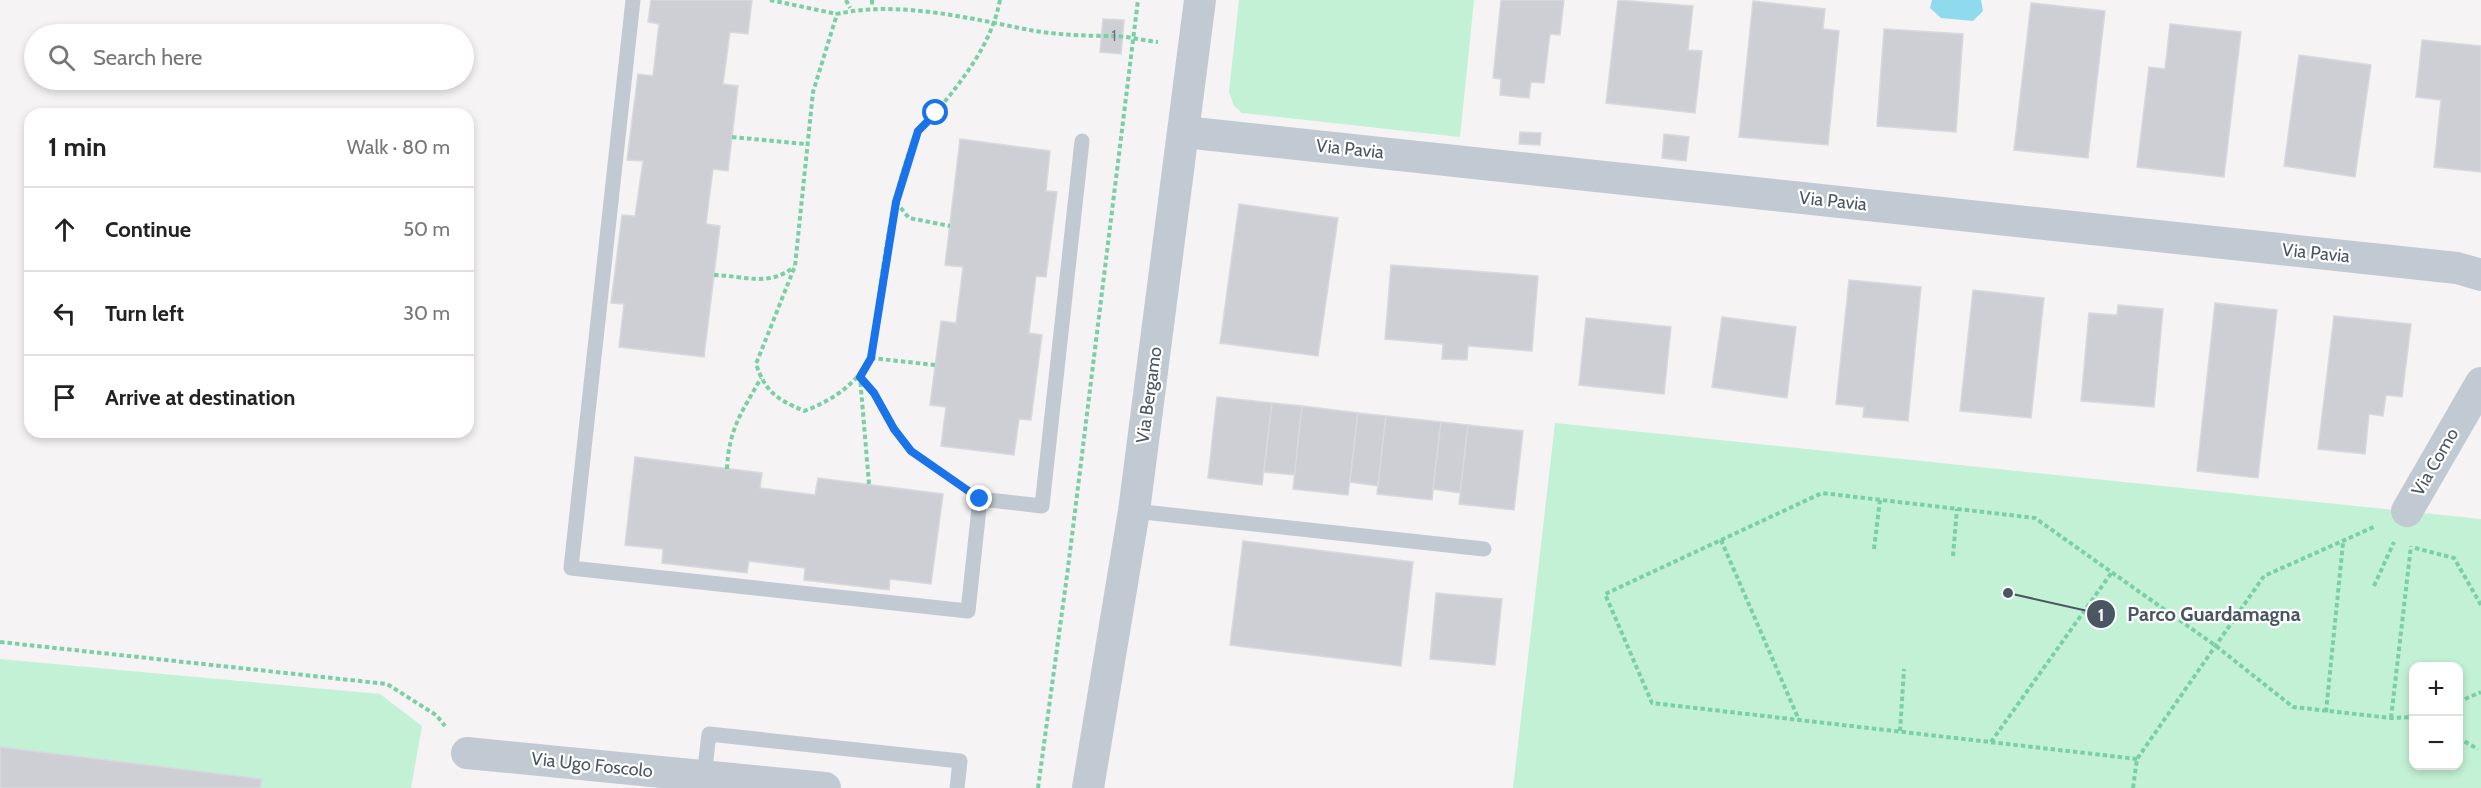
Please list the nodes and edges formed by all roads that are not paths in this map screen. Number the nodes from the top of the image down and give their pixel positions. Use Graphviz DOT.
graph roads {
  1 [pos="633,0"];
  2 [pos="1200,0"];
  3 [pos="1184,132"];
  4 [pos="1082,141"];
  5 [pos="2481,275"];
  6 [pos="2481,383"];
  7 [pos="1134,511"];
  8 [pos="2407,511"];
  9 [pos="1484,549"];
  10 [pos="467,753"];
  11 [pos="704,776"];
  12 [pos="825,788"];
  13 [pos="957,788"];
  14 [pos="1088,788"];
  1 -- 4 [label="lane"];
  2 -- 3 [label="street, Via Bergamo"];
  3 -- 5 [label="street, Via Pavia"];
  3 -- 7 [label="street, Via Bergamo"];
  6 -- 8 [label="street, Via Como"];
  7 -- 9 [label="lane"];
  7 -- 14 [label="street, Via Bergamo"];
  10 -- 11 [label="street, Via Ugo Foscolo"];
  11 -- 12 [label="street, Via Ugo Foscolo"];
  11 -- 13 [label="lane"];
}
